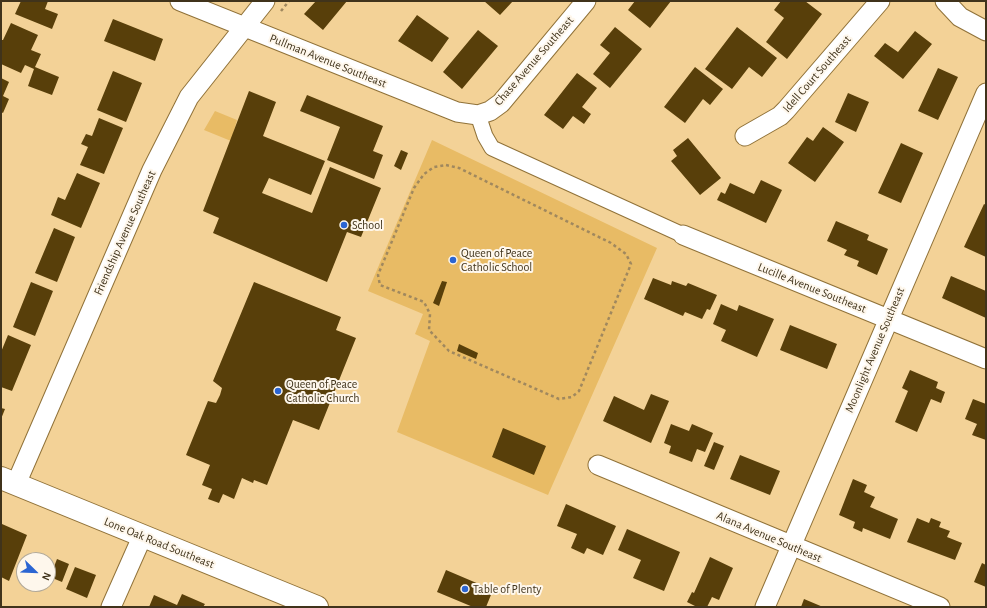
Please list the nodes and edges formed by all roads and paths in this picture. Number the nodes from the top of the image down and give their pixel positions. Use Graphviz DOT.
graph roads {
  1 [pos="180,1"];
  2 [pos="265,1"];
  3 [pos="586,1"];
  4 [pos="880,1"];
  5 [pos="945,1"];
  6 [pos="244,27"];
  7 [pos="986,31"];
  8 [pos="986,93"];
  9 [pos="478,115"];
  10 [pos="745,136"];
  11 [pos="683,235"];
  12 [pos="888,320"];
  13 [pos="986,359"];
  14 [pos="509,377"];
  15 [pos="598,465"];
  16 [pos="8,481"];
  17 [pos="142,537"];
  18 [pos="791,546"];
  19 [pos="111,607"];
  20 [pos="317,607"];
  21 [pos="765,607"];
  22 [pos="940,607"];
  1 -- 6 [label="street, Pullman Avenue Southeast"];
  2 -- 6 [label="street, Friendship Avenue Southeast"];
  3 -- 9 [label="street, Chase Avenue Southeast"];
  4 -- 10 [label="street, Idell Court Southeast"];
  5 -- 7 [label="street"];
  6 -- 9 [label="street, Pullman Avenue Southeast"];
  6 -- 16 [label="street, Friendship Avenue Southeast"];
  8 -- 12 [label="street, Moonlight Avenue Southeast"];
  9 -- 11 [label="street"];
  11 -- 12 [label="street, Lucille Avenue Southeast"];
  12 -- 13 [label="street, Lucille Avenue Southeast"];
  12 -- 18 [label="street, Moonlight Avenue Southeast"];
  14 -- 14 [label="path"];
  15 -- 18 [label="street, Alana Avenue Southeast"];
  16 -- 17 [label="street, Lone Oak Road Southeast"];
  17 -- 19 [label="street"];
  17 -- 20 [label="street, Lone Oak Road Southeast"];
  18 -- 21 [label="street, Moonlight Avenue Southeast"];
  18 -- 22 [label="street, Alana Avenue Southeast"];
}
